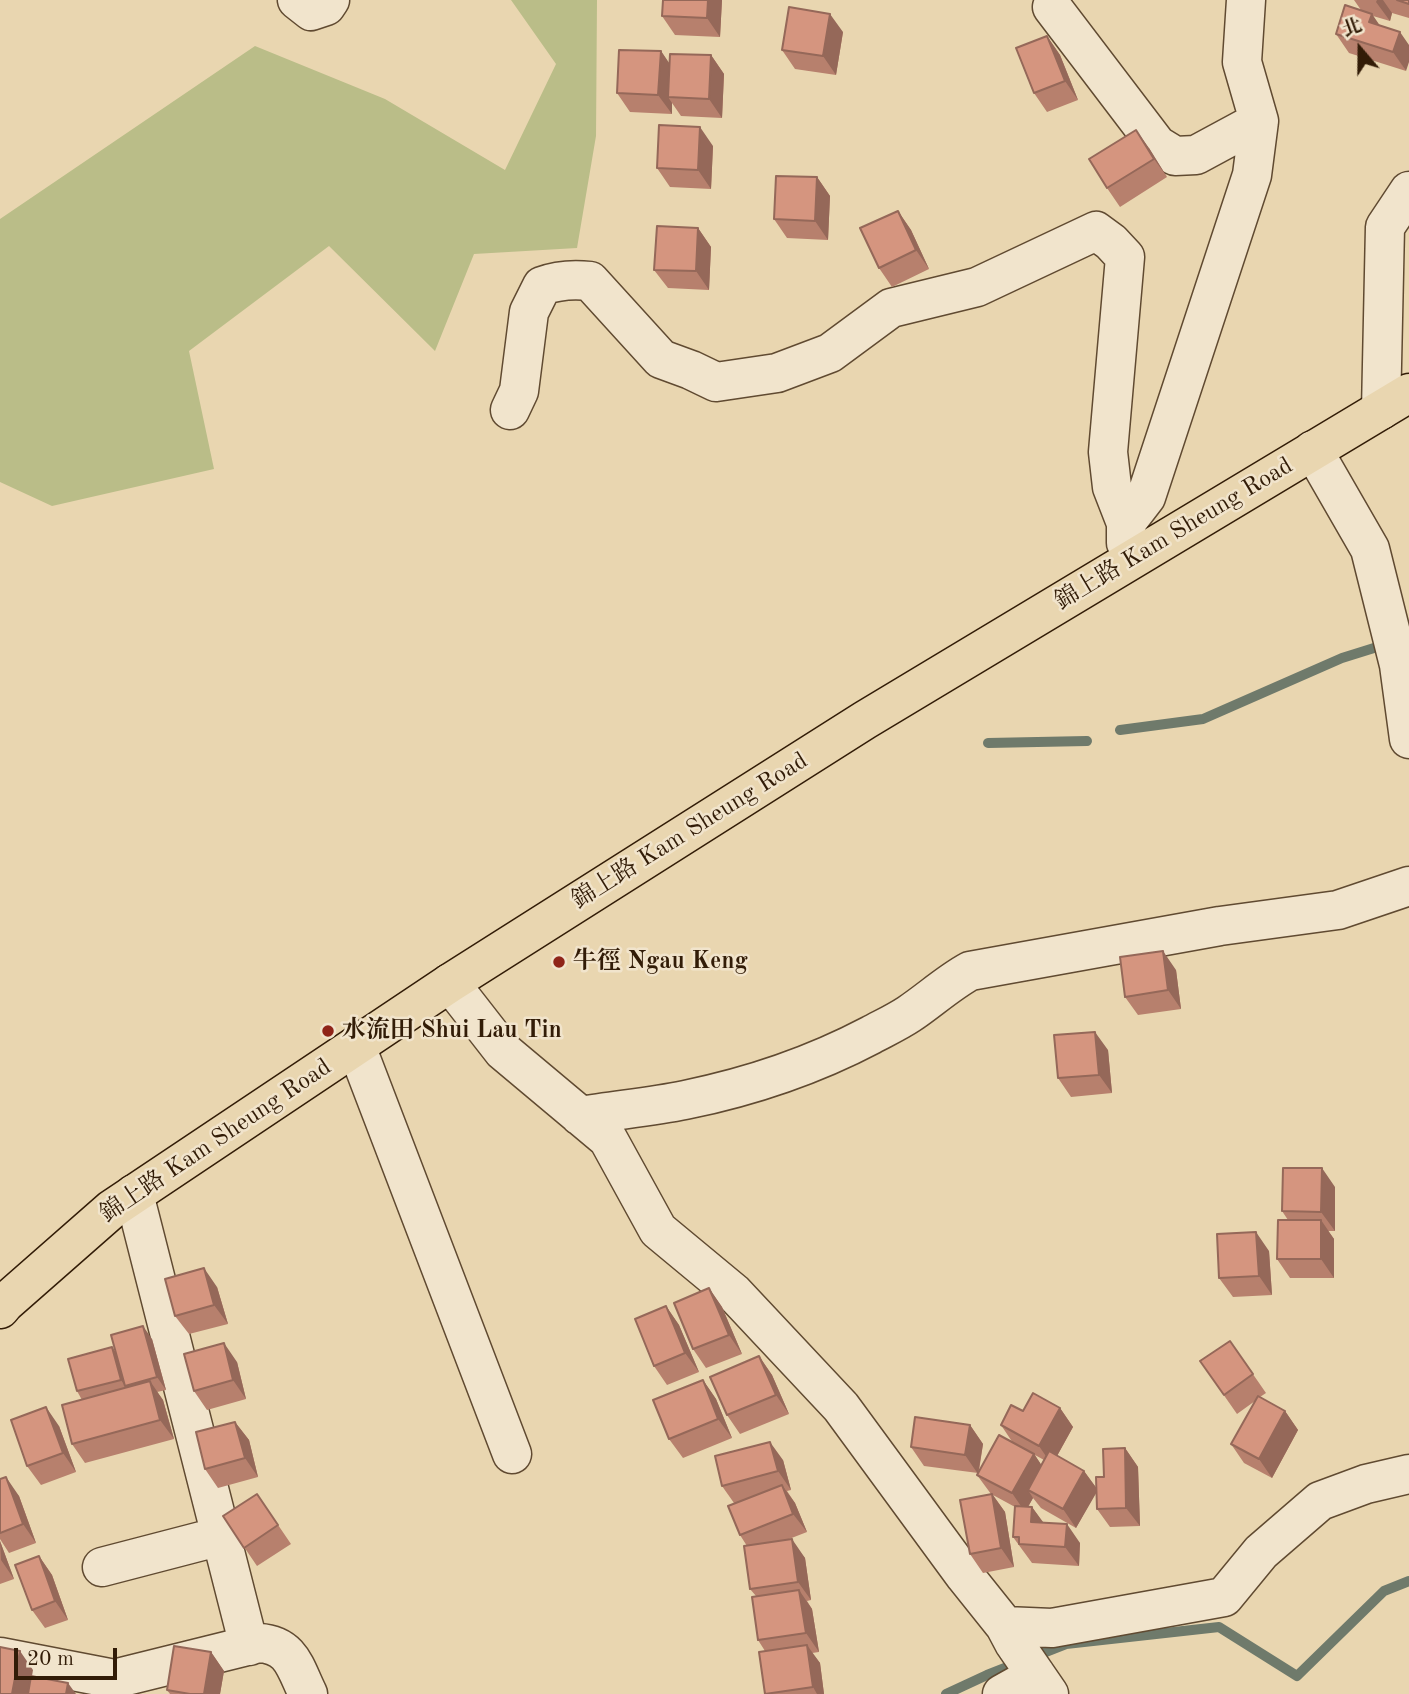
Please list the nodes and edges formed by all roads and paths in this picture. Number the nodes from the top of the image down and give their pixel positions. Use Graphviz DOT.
graph roads {
  1 [pos="297,0"];
  2 [pos="330,0"];
  3 [pos="1246,0"];
  4 [pos="1052,7"];
  5 [pos="1259,121"];
  6 [pos="1409,191"];
  7 [pos="1395,401"];
  8 [pos="510,410"];
  9 [pos="1313,450"];
  10 [pos="1126,523"];
  11 [pos="1126,563"];
  12 [pos="1409,739"];
  13 [pos="1409,886"];
  14 [pos="450,983"];
  15 [pos="356,1046"];
  16 [pos="580,1115"];
  17 [pos="134,1194"];
  18 [pos="0,1310"];
  19 [pos="512,1454"];
  20 [pos="1409,1474"];
  21 [pos="221,1536"];
  22 [pos="102,1567"];
  23 [pos="249,1646"];
  24 [pos="0,1657"];
  25 [pos="1027,1662"];
  26 [pos="112,1686"];
  27 [pos="307,1694"];
  28 [pos="1002,1694"];
  1 -- 2 [label="street"];
  3 -- 5 [label="street"];
  4 -- 5 [label="street"];
  5 -- 10 [label="street"];
  6 -- 7 [label="street"];
  7 -- 9 [label="main road, 錦上路 Kam Sheung Road"];
  8 -- 10 [label="street"];
  9 -- 11 [label="main road, 錦上路 Kam Sheung Road"];
  9 -- 12 [label="street"];
  10 -- 11 [label="street"];
  11 -- 14 [label="main road, 錦上路 Kam Sheung Road"];
  13 -- 16 [label="street"];
  14 -- 15 [label="main road, 錦上路 Kam Sheung Road"];
  14 -- 16 [label="street"];
  15 -- 17 [label="main road, 錦上路 Kam Sheung Road"];
  15 -- 19 [label="street"];
  16 -- 25 [label="street"];
  17 -- 18 [label="main road, 錦上路 Kam Sheung Road"];
  17 -- 21 [label="street"];
  20 -- 25 [label="street"];
  21 -- 22 [label="street"];
  21 -- 23 [label="street"];
  23 -- 26 [label="street"];
  23 -- 27 [label="street"];
  24 -- 26 [label="street"];
  25 -- 28 [label="street"];
}
